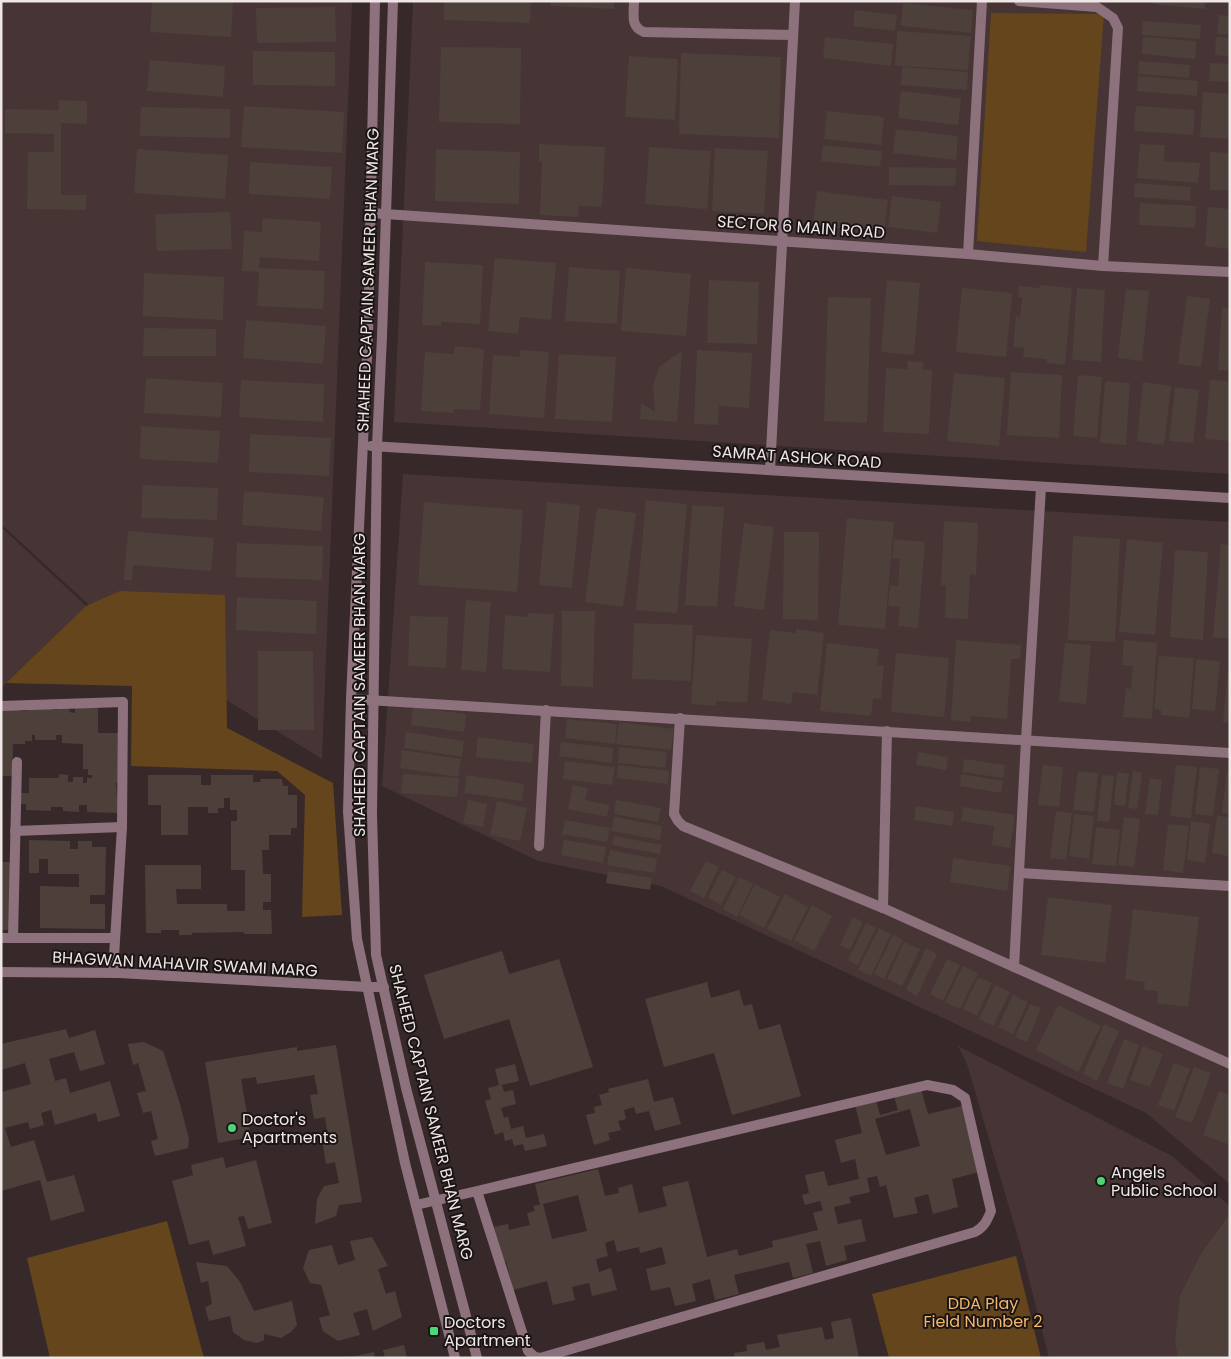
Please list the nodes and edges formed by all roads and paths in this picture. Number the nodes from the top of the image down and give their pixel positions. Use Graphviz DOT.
graph roads {
  1 [pos="375,1"];
  2 [pos="393,1"];
  3 [pos="634,1"];
  4 [pos="795,1"];
  5 [pos="982,1"];
  6 [pos="1019,1"];
  7 [pos="793,35"];
  8 [pos="370,213"];
  9 [pos="386,214"];
  10 [pos="782,241"];
  11 [pos="968,254"];
  12 [pos="1102,266"];
  13 [pos="1230,272"];
  14 [pos="363,446"];
  15 [pos="377,446"];
  16 [pos="770,470"];
  17 [pos="1041,487"];
  18 [pos="1230,498"];
  19 [pos="351,699"];
  20 [pos="372,699"];
  21 [pos="1,706"];
  22 [pos="546,710"];
  23 [pos="680,718"];
  24 [pos="887,731"];
  25 [pos="1026,740"];
  26 [pos="1230,753"];
  27 [pos="17,762"];
  28 [pos="122,827"];
  29 [pos="15,831"];
  30 [pos="539,846"];
  31 [pos="1020,873"];
  32 [pos="1230,886"];
  33 [pos="882,908"];
  34 [pos="1,938"];
  35 [pos="13,938"];
  36 [pos="114,938"];
  37 [pos="1014,967"];
  38 [pos="1,972"];
  39 [pos="113,973"];
  40 [pos="384,987"];
  41 [pos="367,988"];
  42 [pos="1230,1064"];
  43 [pos="478,1191"];
  44 [pos="437,1200"];
  45 [pos="416,1206"];
  46 [pos="455,1358"];
  47 [pos="477,1358"];
  1 -- 8 [label="street, SHAHEED CAPTAIN SAMEER BHAN MARG"];
  2 -- 9 [label="street, SHAHEED CAPTAIN SAMEER BHAN MARG"];
  3 -- 7 [label="street"];
  4 -- 7 [label="street"];
  5 -- 11 [label="street"];
  6 -- 12 [label="street"];
  7 -- 10 [label="street"];
  8 -- 9 [label="street, SECTOR 6 MAIN ROAD"];
  8 -- 14 [label="street, SHAHEED CAPTAIN SAMEER BHAN MARG"];
  9 -- 10 [label="street, SECTOR 6 MAIN ROAD"];
  9 -- 15 [label="street, SHAHEED CAPTAIN SAMEER BHAN MARG"];
  10 -- 11 [label="street, SECTOR 6 MAIN ROAD"];
  10 -- 16 [label="street"];
  11 -- 12 [label="street, SECTOR 6 MAIN ROAD"];
  12 -- 13 [label="street, SECTOR 6 MAIN ROAD"];
  14 -- 15 [label="street, SAMRAT ASHOK ROAD"];
  14 -- 19 [label="street, SHAHEED CAPTAIN SAMEER BHAN MARG"];
  15 -- 16 [label="street, SAMRAT ASHOK ROAD"];
  15 -- 20 [label="street, SHAHEED CAPTAIN SAMEER BHAN MARG"];
  16 -- 17 [label="street, SAMRAT ASHOK ROAD"];
  17 -- 18 [label="street, SAMRAT ASHOK ROAD"];
  17 -- 25 [label="street"];
  19 -- 20 [label="street"];
  19 -- 41 [label="street, SHAHEED CAPTAIN SAMEER BHAN MARG"];
  20 -- 22 [label="street"];
  20 -- 40 [label="street, SHAHEED CAPTAIN SAMEER BHAN MARG"];
  21 -- 28 [label="street"];
  22 -- 23 [label="street"];
  22 -- 30 [label="street"];
  23 -- 24 [label="street"];
  23 -- 33 [label="street"];
  24 -- 25 [label="street"];
  24 -- 33 [label="street"];
  25 -- 26 [label="street"];
  25 -- 31 [label="street"];
  27 -- 29 [label="street"];
  28 -- 29 [label="street"];
  28 -- 36 [label="street"];
  29 -- 35 [label="street"];
  31 -- 32 [label="street"];
  31 -- 37 [label="street"];
  33 -- 37 [label="street"];
  34 -- 35 [label="street"];
  35 -- 36 [label="street"];
  36 -- 39 [label="street"];
  37 -- 42 [label="street"];
  38 -- 39 [label="street, BHAGWAN MAHAVIR SWAMI MARG"];
  39 -- 41 [label="street, BHAGWAN MAHAVIR SWAMI MARG"];
  40 -- 41 [label="street, BHAGWAN MAHAVIR SWAMI MARG"];
  40 -- 44 [label="street, SHAHEED CAPTAIN SAMEER BHAN MARG"];
  41 -- 45 [label="street, SHAHEED CAPTAIN SAMEER BHAN MARG"];
  43 -- 43 [label="street"];
  43 -- 44 [label="street"];
  44 -- 45 [label="street"];
  44 -- 47 [label="street, SHAHEED CAPTAIN SAMEER BHAN MARG"];
  45 -- 46 [label="street, SHAHEED CAPTAIN SAMEER BHAN MARG"];
}
